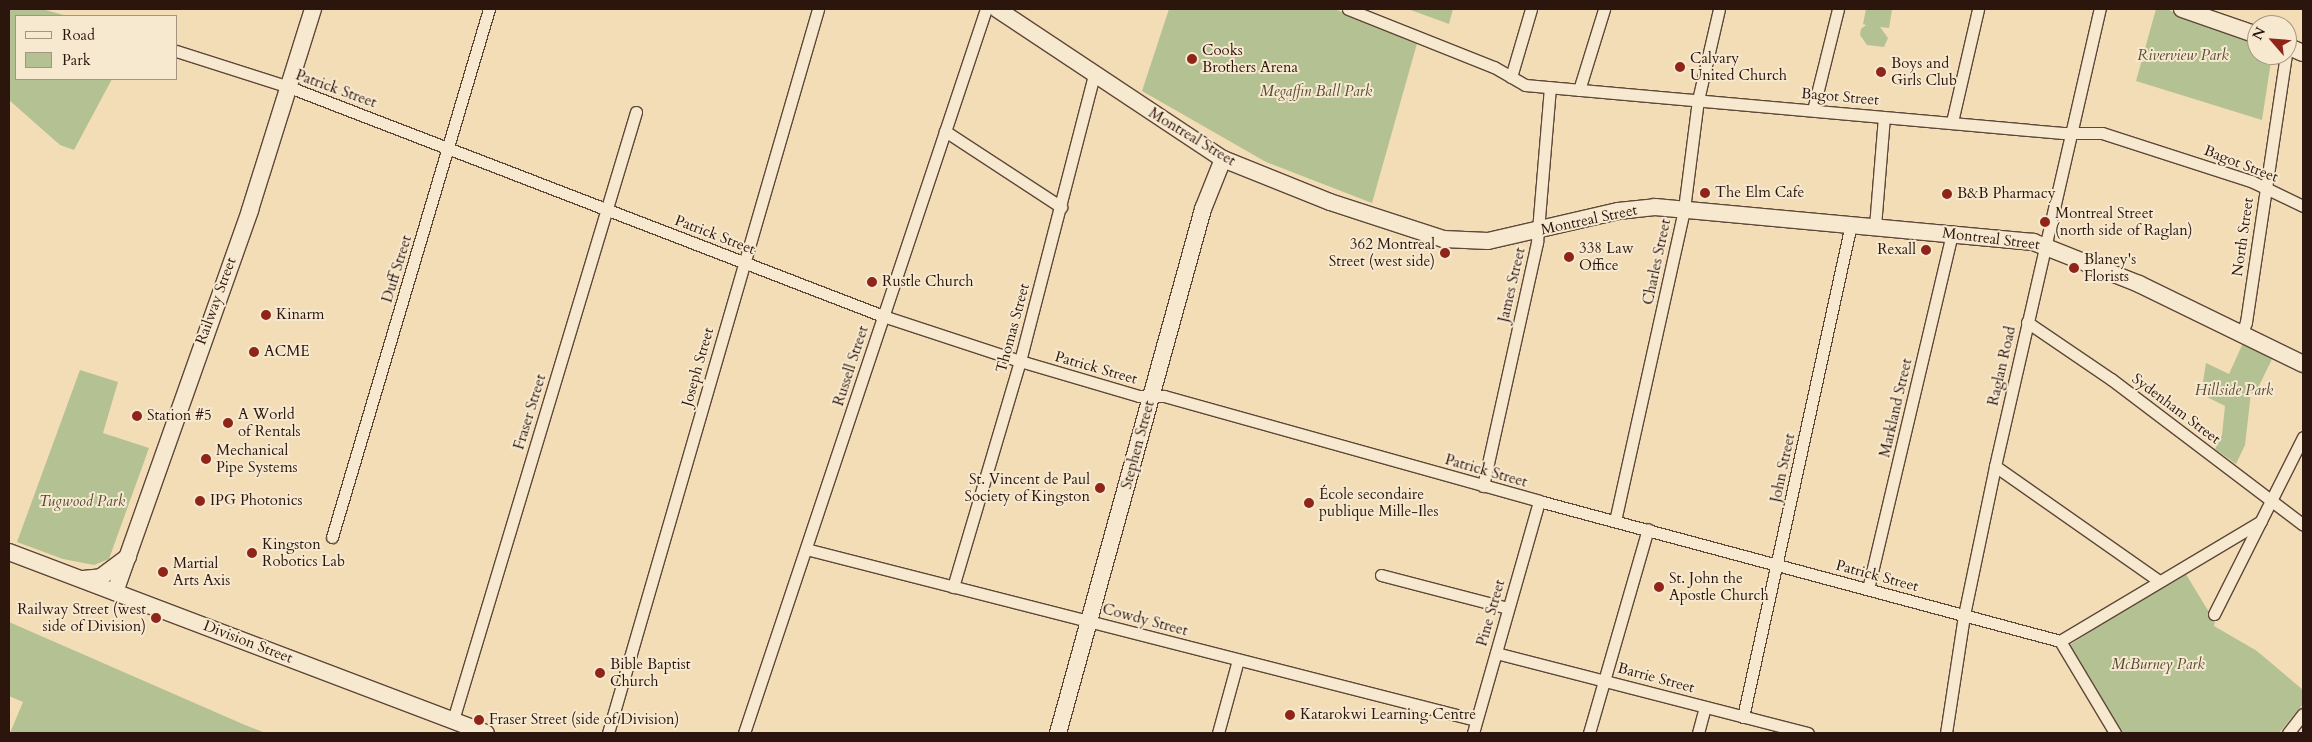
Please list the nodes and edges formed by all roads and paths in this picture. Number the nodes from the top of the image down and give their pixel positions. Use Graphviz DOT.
graph roads {
  1 [pos="314,9"];
  2 [pos="489,9"];
  3 [pos="818,9"];
  4 [pos="986,9"];
  5 [pos="996,9"];
  6 [pos="1348,9"];
  7 [pos="1531,9"];
  8 [pos="1604,9"];
  9 [pos="1719,9"];
  10 [pos="1838,9"];
  11 [pos="1978,9"];
  12 [pos="2100,9"];
  13 [pos="2182,9"];
  14 [pos="2247,32"];
  15 [pos="178,52"];
  16 [pos="2284,65"];
  17 [pos="1094,75"];
  18 [pos="1511,77"];
  19 [pos="289,87"];
  20 [pos="1550,88"];
  21 [pos="1579,90"];
  22 [pos="1698,100"];
  23 [pos="1813,110"];
  24 [pos="636,112"];
  25 [pos="1884,117"];
  26 [pos="1952,122"];
  27 [pos="946,131"];
  28 [pos="2071,131"];
  29 [pos="450,148"];
  30 [pos="1223,159"];
  31 [pos="2265,188"];
  32 [pos="2303,206"];
  33 [pos="1061,207"];
  34 [pos="606,209"];
  35 [pos="1684,209"];
  36 [pos="1851,224"];
  37 [pos="1875,226"];
  38 [pos="1539,230"];
  39 [pos="1952,233"];
  40 [pos="2045,245"];
  41 [pos="744,262"];
  42 [pos="883,316"];
  43 [pos="2027,322"];
  44 [pos="2242,334"];
  45 [pos="1020,361"];
  46 [pos="2303,364"];
  47 [pos="1151,396"];
  48 [pos="2303,437"];
  49 [pos="1995,466"];
  50 [pos="1483,486"];
  51 [pos="2271,500"];
  52 [pos="1538,501"];
  53 [pos="1615,521"];
  54 [pos="2261,521"];
  55 [pos="2303,525"];
  56 [pos="1648,530"];
  57 [pos="332,537"];
  58 [pos="806,550"];
  59 [pos="9,552"];
  60 [pos="128,557"];
  61 [pos="1778,565"];
  62 [pos="1381,575"];
  63 [pos="82,579"];
  64 [pos="2158,580"];
  65 [pos="953,587"];
  66 [pos="1868,589"];
  67 [pos="115,592"];
  68 [pos="1508,608"];
  69 [pos="2214,614"];
  70 [pos="1964,615"];
  71 [pos="1089,621"];
  72 [pos="2060,641"];
  73 [pos="1496,653"];
  74 [pos="1238,660"];
  75 [pos="1604,680"];
  76 [pos="1705,707"];
  77 [pos="2303,714"];
  78 [pos="1743,717"];
  79 [pos="453,720"];
  80 [pos="1476,720"];
  81 [pos="486,733"];
  82 [pos="608,733"];
  83 [pos="744,733"];
  84 [pos="1058,733"];
  85 [pos="1218,733"];
  86 [pos="1473,733"];
  87 [pos="1589,733"];
  88 [pos="1698,733"];
  89 [pos="1808,733"];
  90 [pos="1946,733"];
  91 [pos="2115,733"];
  92 [pos="2288,733"];
  1 -- 19 [label="main road, Railway Street"];
  2 -- 29 [label="street, Duff Street"];
  3 -- 41 [label="street, Joseph Street"];
  4 -- 27 [label="street, Russell Street"];
  5 -- 17 [label="main road, Montreal Street"];
  6 -- 18 [label="street, Bagot Street"];
  7 -- 18 [label="street"];
  8 -- 21 [label="street"];
  9 -- 22 [label="street, Charles Street"];
  10 -- 23 [label="street"];
  11 -- 26 [label="street"];
  12 -- 28 [label="street, Raglan Road"];
  13 -- 14 [label="main road"];
  15 -- 19 [label="street, Patrick Street"];
  16 -- 31 [label="street, North Street"];
  17 -- 30 [label="main road, Montreal Street"];
  17 -- 33 [label="street, Thomas Street"];
  18 -- 20 [label="street, Bagot Street"];
  19 -- 29 [label="street, Patrick Street"];
  19 -- 60 [label="main road, Railway Street"];
  20 -- 21 [label="street, Bagot Street"];
  20 -- 38 [label="street, James Street"];
  21 -- 22 [label="street, Bagot Street"];
  22 -- 23 [label="street, Bagot Street"];
  22 -- 35 [label="street, Charles Street"];
  23 -- 25 [label="street, Bagot Street"];
  24 -- 34 [label="street, Fraser Street"];
  25 -- 26 [label="street, Bagot Street"];
  25 -- 37 [label="street"];
  26 -- 28 [label="street, Bagot Street"];
  27 -- 33 [label="street"];
  27 -- 42 [label="street, Russell Street"];
  28 -- 31 [label="street, Bagot Street"];
  28 -- 40 [label="street, Raglan Road"];
  29 -- 34 [label="street, Patrick Street"];
  29 -- 57 [label="street, Duff Street"];
  30 -- 38 [label="main road, Montreal Street"];
  30 -- 47 [label="main road, Stephen Street"];
  31 -- 32 [label="street, Bagot Street"];
  31 -- 44 [label="street, North Street"];
  33 -- 45 [label="street, Thomas Street"];
  34 -- 41 [label="street, Patrick Street"];
  34 -- 79 [label="street, Fraser Street"];
  35 -- 36 [label="main road, Montreal Street"];
  35 -- 38 [label="main road, Montreal Street"];
  35 -- 53 [label="street, Charles Street"];
  36 -- 37 [label="main road, Montreal Street"];
  36 -- 61 [label="street, John Street"];
  37 -- 39 [label="main road, Montreal Street"];
  38 -- 50 [label="street, James Street"];
  39 -- 40 [label="main road, Montreal Street"];
  39 -- 66 [label="street, Markland Street"];
  40 -- 43 [label="street, Raglan Road"];
  40 -- 44 [label="main road, Montreal Street"];
  41 -- 42 [label="street, Patrick Street"];
  41 -- 82 [label="street, Joseph Street"];
  42 -- 45 [label="street, Patrick Street"];
  42 -- 58 [label="street, Russell Street"];
  43 -- 49 [label="street, Raglan Road"];
  43 -- 51 [label="street, Sydenham Street"];
  44 -- 46 [label="main road, Montreal Street"];
  45 -- 47 [label="street, Patrick Street"];
  45 -- 65 [label="street, Thomas Street"];
  47 -- 50 [label="street, Patrick Street"];
  47 -- 71 [label="main road, Stephen Street"];
  48 -- 51 [label="street"];
  49 -- 64 [label="street"];
  49 -- 70 [label="street, Raglan Road"];
  50 -- 52 [label="street, Patrick Street"];
  51 -- 54 [label="street"];
  51 -- 55 [label="street, Sydenham Street"];
  52 -- 53 [label="street, Patrick Street"];
  52 -- 68 [label="street, Pine Street"];
  53 -- 56 [label="street, Patrick Street"];
  54 -- 64 [label="street"];
  54 -- 69 [label="street"];
  56 -- 61 [label="street, Patrick Street"];
  56 -- 75 [label="street"];
  58 -- 65 [label="street, Cowdy Street"];
  58 -- 83 [label="street, Russell Street"];
  59 -- 63 [label="main road, Division Street"];
  60 -- 63 [label="main road"];
  60 -- 67 [label="main road, Railway Street"];
  61 -- 66 [label="street, Patrick Street"];
  61 -- 78 [label="street, John Street"];
  62 -- 68 [label="street"];
  63 -- 67 [label="main road, Division Street"];
  64 -- 72 [label="street"];
  65 -- 71 [label="street, Cowdy Street"];
  66 -- 70 [label="street, Patrick Street"];
  67 -- 79 [label="main road, Division Street"];
  68 -- 73 [label="street, Pine Street"];
  70 -- 72 [label="street, Patrick Street"];
  70 -- 90 [label="street, Raglan Road"];
  71 -- 74 [label="street, Cowdy Street"];
  71 -- 84 [label="main road, Stephen Street"];
  72 -- 91 [label="street"];
  73 -- 75 [label="street, Barrie Street"];
  73 -- 80 [label="street, Pine Street"];
  74 -- 80 [label="street, Cowdy Street"];
  74 -- 85 [label="street"];
  75 -- 76 [label="street, Barrie Street"];
  75 -- 87 [label="street"];
  76 -- 78 [label="street, Barrie Street"];
  76 -- 88 [label="street"];
  77 -- 92 [label="street"];
  78 -- 89 [label="street, Barrie Street"];
  79 -- 81 [label="main road, Division Street"];
  80 -- 86 [label="street, Pine Street"];
}
